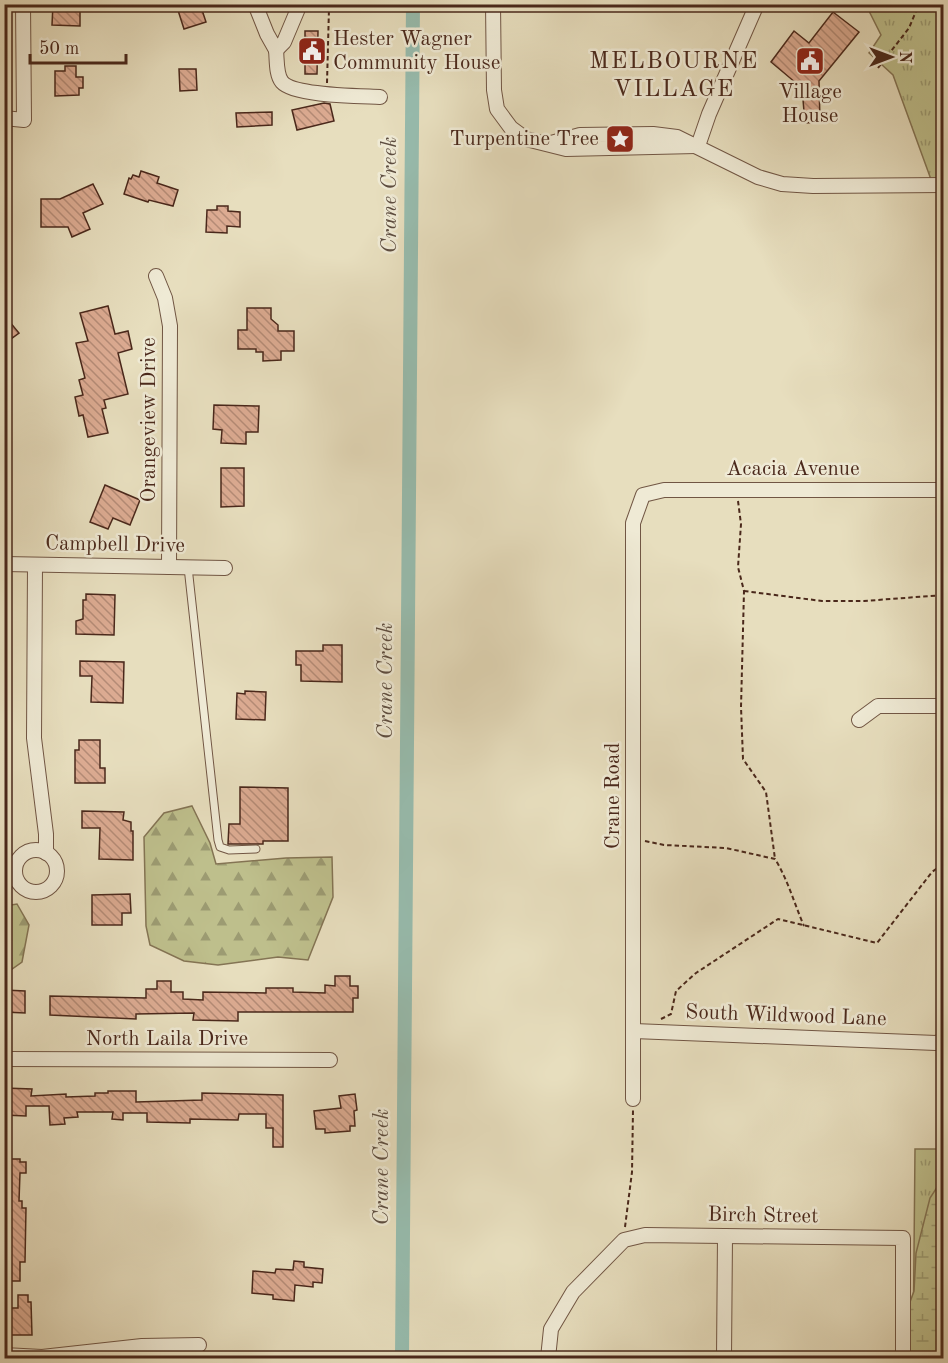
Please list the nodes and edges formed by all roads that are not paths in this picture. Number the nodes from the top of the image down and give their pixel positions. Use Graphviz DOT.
graph roads {
  1 [pos="23,4"];
  2 [pos="255,4"];
  3 [pos="300,4"];
  4 [pos="493,4"];
  5 [pos="757,4"];
  6 [pos="276,50"];
  7 [pos="380,97"];
  8 [pos="4,118"];
  9 [pos="698,146"];
  10 [pos="944,185"];
  11 [pos="156,276"];
  12 [pos="944,490"];
  13 [pos="644,495"];
  14 [pos="4,564"];
  15 [pos="35,565"];
  16 [pos="169,567"];
  17 [pos="188,567"];
  18 [pos="225,568"];
  19 [pos="944,706"];
  20 [pos="859,720"];
  21 [pos="256,849"];
  22 [pos="46,853"];
  23 [pos="634,1031"];
  24 [pos="940,1041"];
  25 [pos="4,1059"];
  26 [pos="330,1060"];
  27 [pos="633,1099"];
  28 [pos="725,1236"];
  29 [pos="199,1345"];
  30 [pos="4,1355"];
  31 [pos="548,1359"];
  32 [pos="724,1359"];
  33 [pos="903,1359"];
  1 -- 8 [label="street"];
  2 -- 6 [label="street"];
  3 -- 6 [label="street"];
  4 -- 9 [label="street"];
  5 -- 9 [label="street"];
  6 -- 7 [label="street"];
  9 -- 10 [label="street"];
  11 -- 16 [label="street, Orangeview Drive"];
  12 -- 13 [label="street, Acacia Avenue"];
  13 -- 23 [label="street, Crane Road"];
  14 -- 15 [label="street, Campbell Drive"];
  15 -- 16 [label="street, Campbell Drive"];
  15 -- 22 [label="street"];
  16 -- 17 [label="street, Campbell Drive"];
  17 -- 18 [label="street, Campbell Drive"];
  17 -- 21 [label="lane"];
  19 -- 20 [label="street"];
  23 -- 24 [label="street, South Wildwood Lane"];
  23 -- 27 [label="street, Crane Road"];
  25 -- 26 [label="street, North Laila Drive"];
  28 -- 31 [label="street, Birch Street"];
  28 -- 32 [label="street"];
  28 -- 33 [label="street, Birch Street"];
  29 -- 30 [label="street"];
}
